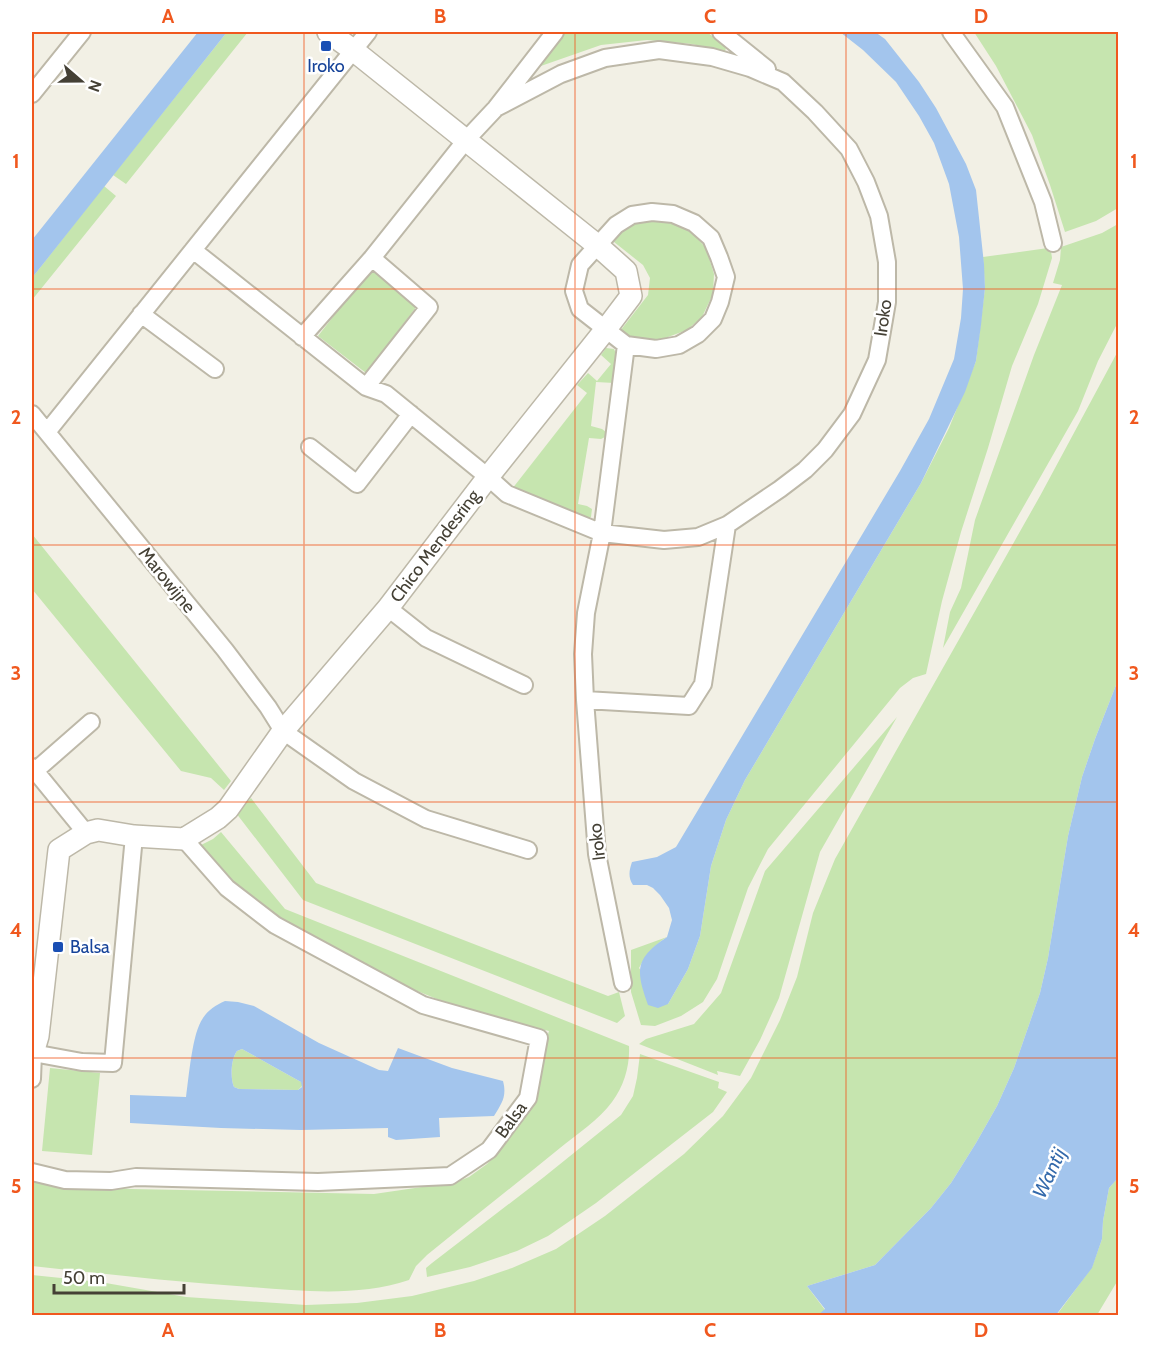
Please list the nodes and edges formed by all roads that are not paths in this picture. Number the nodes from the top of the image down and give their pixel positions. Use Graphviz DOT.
graph roads {
  1 [pos="82,32"];
  2 [pos="328,32"];
  3 [pos="368,32"];
  4 [pos="555,32"];
  5 [pos="721,32"];
  6 [pos="951,32"];
  7 [pos="353,50"];
  8 [pos="783,82"];
  9 [pos="32,94"];
  10 [pos="496,108"];
  11 [pos="466,140"];
  12 [pos="1053,243"];
  13 [pos="597,245"];
  14 [pos="193,250"];
  15 [pos="372,258"];
  16 [pos="141,314"];
  17 [pos="606,329"];
  18 [pos="302,337"];
  19 [pos="626,345"];
  20 [pos="215,369"];
  21 [pos="366,387"];
  22 [pos="32,414"];
  23 [pos="411,414"];
  24 [pos="47,432"];
  25 [pos="310,447"];
  26 [pos="488,477"];
  27 [pos="727,525"];
  28 [pos="602,534"];
  29 [pos="388,608"];
  30 [pos="524,685"];
  31 [pos="585,699"];
  32 [pos="91,722"];
  33 [pos="283,731"];
  34 [pos="33,769"];
  35 [pos="86,833"];
  36 [pos="134,837"];
  37 [pos="184,839"];
  38 [pos="528,850"];
  39 [pos="623,983"];
  40 [pos="32,1053"];
  41 [pos="32,1079"];
  42 [pos="32,1172"];
  1 -- 9 [label="street"];
  2 -- 7 [label="street, Chico Mendesring"];
  3 -- 7 [label="street"];
  4 -- 10 [label="street, Iroko"];
  5 -- 8 [label="street, Iroko"];
  6 -- 12 [label="street"];
  7 -- 11 [label="street, Chico Mendesring"];
  7 -- 14 [label="street"];
  8 -- 10 [label="street, Iroko"];
  8 -- 27 [label="street, Iroko"];
  10 -- 11 [label="street, Iroko"];
  11 -- 13 [label="street, Chico Mendesring"];
  11 -- 15 [label="street"];
  13 -- 17 [label="street"];
  13 -- 17 [label="street, Chico Mendesring"];
  13 -- 19 [label="street"];
  14 -- 16 [label="street"];
  14 -- 18 [label="street"];
  15 -- 18 [label="street"];
  15 -- 21 [label="street"];
  16 -- 20 [label="street"];
  16 -- 24 [label="street"];
  17 -- 19 [label="street"];
  17 -- 26 [label="street, Chico Mendesring"];
  18 -- 21 [label="street"];
  19 -- 28 [label="street, Iroko"];
  21 -- 23 [label="street"];
  22 -- 24 [label="street, Marowijne"];
  23 -- 25 [label="street"];
  23 -- 26 [label="street"];
  24 -- 33 [label="street, Marowijne"];
  26 -- 28 [label="street, Iroko"];
  26 -- 29 [label="street, Chico Mendesring"];
  27 -- 28 [label="street, Iroko"];
  27 -- 31 [label="street"];
  28 -- 31 [label="street, Iroko"];
  29 -- 30 [label="street"];
  29 -- 33 [label="street, Chico Mendesring"];
  31 -- 39 [label="street, Iroko"];
  32 -- 34 [label="street"];
  33 -- 37 [label="street, Chico Mendesring"];
  33 -- 38 [label="street"];
  34 -- 35 [label="street"];
  35 -- 36 [label="street"];
  35 -- 40 [label="street"];
  36 -- 37 [label="street"];
  36 -- 40 [label="street"];
  37 -- 42 [label="street, Balsa"];
  40 -- 41 [label="street"];
}
